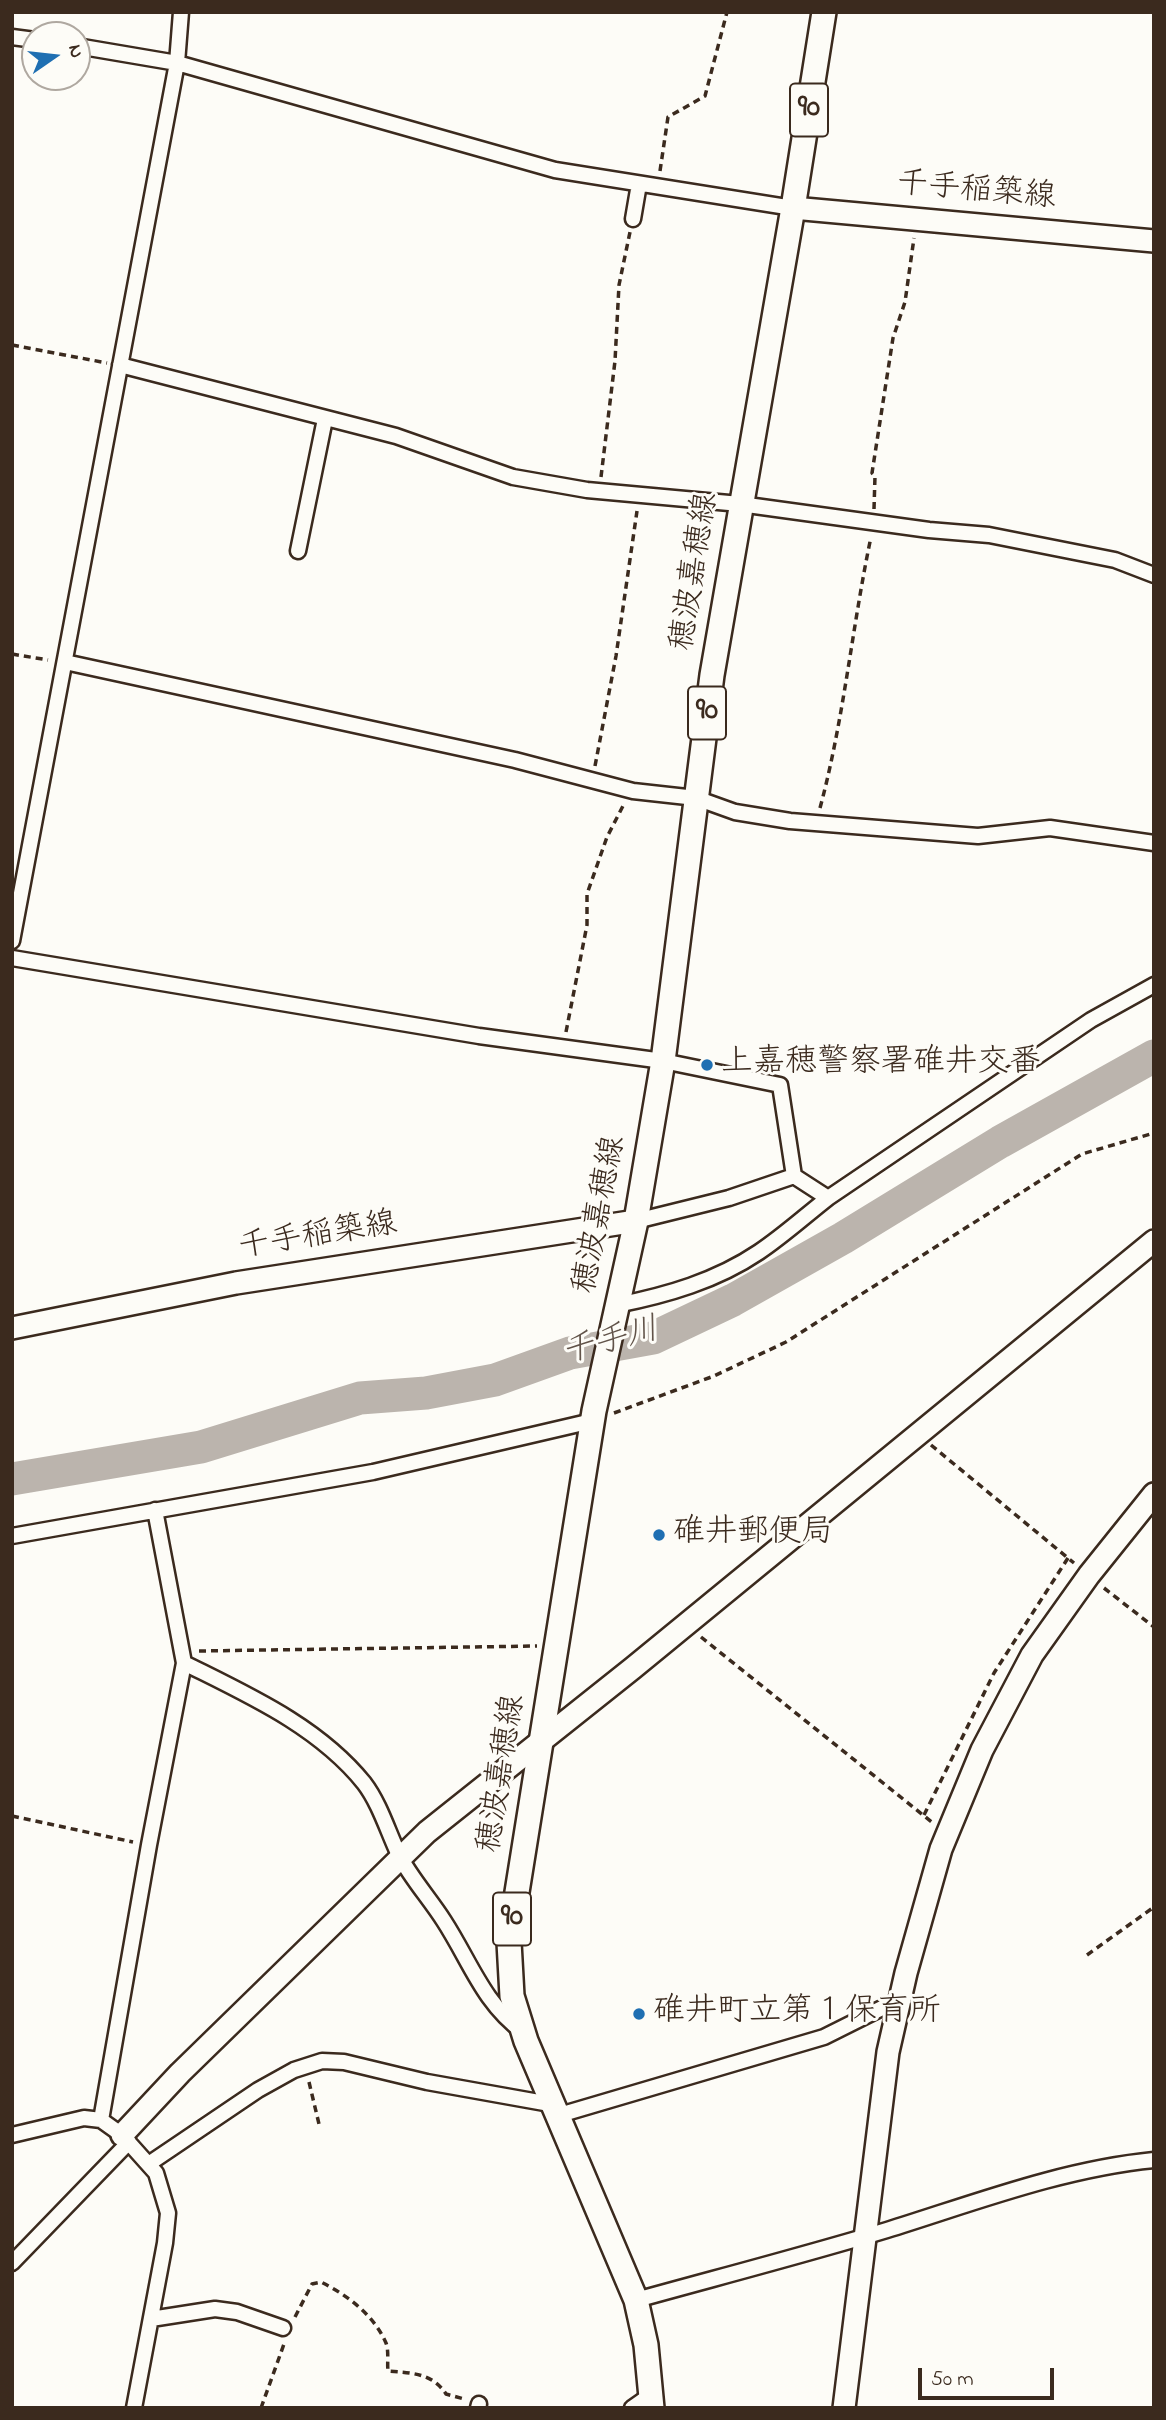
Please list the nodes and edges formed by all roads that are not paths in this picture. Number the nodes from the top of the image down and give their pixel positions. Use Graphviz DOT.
graph roads {
  1 [pos="181,12"];
  2 [pos="824,12"];
  3 [pos="91,48"];
  4 [pos="177,62"];
  5 [pos="639,184"];
  6 [pos="793,208"];
  7 [pos="633,219"];
  8 [pos="1154,241"];
  9 [pos="120,365"];
  10 [pos="325,419"];
  11 [pos="740,504"];
  12 [pos="298,551"];
  13 [pos="1154,575"];
  14 [pos="65,662"];
  15 [pos="696,798"];
  16 [pos="1154,843"];
  17 [pos="12,941"];
  18 [pos="12,958"];
  19 [pos="1154,985"];
  20 [pos="663,1061"];
  21 [pos="794,1176"];
  22 [pos="828,1198"];
  23 [pos="636,1222"];
  24 [pos="1154,1241"];
  25 [pos="616,1310"];
  26 [pos="12,1328"];
  27 [pos="593,1416"];
  28 [pos="1154,1494"];
  29 [pos="155,1510"];
  30 [pos="12,1536"];
  31 [pos="183,1657"];
  32 [pos="543,1738"];
  33 [pos="400,1857"];
  34 [pos="900,2000"];
  35 [pos="523,2032"];
  36 [pos="553,2110"];
  37 [pos="101,2120"];
  38 [pos="12,2134"];
  39 [pos="126,2139"];
  40 [pos="1154,2160"];
  41 [pos="150,2163"];
  42 [pos="864,2237"];
  43 [pos="12,2263"];
  44 [pos="636,2300"];
  45 [pos="151,2319"];
  46 [pos="283,2328"];
  47 [pos="652,2401"];
  48 [pos="134,2408"];
  49 [pos="632,2408"];
  50 [pos="844,2408"];
  1 -- 4 [label="street"];
  2 -- 6 [label="main road, 穂波嘉穂線 / 90"];
  3 -- 4 [label="street"];
  4 -- 5 [label="street"];
  4 -- 9 [label="street"];
  5 -- 6 [label="street"];
  5 -- 7 [label="street"];
  6 -- 8 [label="street, 千手稲築線"];
  6 -- 11 [label="main road, 穂波嘉穂線 / 90"];
  9 -- 10 [label="street"];
  9 -- 14 [label="street"];
  10 -- 11 [label="street"];
  10 -- 12 [label="street"];
  11 -- 13 [label="street"];
  11 -- 15 [label="main road, 穂波嘉穂線 / 90"];
  14 -- 15 [label="street"];
  14 -- 17 [label="street"];
  15 -- 16 [label="street"];
  15 -- 20 [label="main road, 穂波嘉穂線 / 90"];
  18 -- 20 [label="street"];
  19 -- 22 [label="street"];
  20 -- 21 [label="street"];
  20 -- 23 [label="main road, 穂波嘉穂線 / 90"];
  21 -- 22 [label="street"];
  21 -- 23 [label="street"];
  22 -- 25 [label="street"];
  23 -- 25 [label="main road, 穂波嘉穂線 / 90"];
  23 -- 26 [label="street, 千手稲築線"];
  24 -- 32 [label="street"];
  25 -- 27 [label="main road, 穂波嘉穂線 / 90"];
  27 -- 29 [label="street"];
  27 -- 32 [label="main road, 穂波嘉穂線 / 90"];
  28 -- 34 [label="street"];
  29 -- 30 [label="street"];
  29 -- 31 [label="street"];
  31 -- 33 [label="street"];
  31 -- 37 [label="street"];
  32 -- 33 [label="street"];
  32 -- 35 [label="main road, 穂波嘉穂線 / 90"];
  33 -- 35 [label="street"];
  33 -- 39 [label="street"];
  34 -- 36 [label="street"];
  34 -- 42 [label="street"];
  35 -- 36 [label="main road, 穂波嘉穂線 / 90"];
  36 -- 41 [label="street"];
  36 -- 44 [label="main road, 穂波嘉穂線 / 90"];
  37 -- 38 [label="street"];
  37 -- 39 [label="street"];
  39 -- 41 [label="street"];
  39 -- 43 [label="street"];
  40 -- 42 [label="street"];
  41 -- 45 [label="street"];
  42 -- 44 [label="street"];
  42 -- 50 [label="street"];
  44 -- 47 [label="main road, 穂波嘉穂線 / 90"];
  45 -- 46 [label="street"];
  45 -- 48 [label="street"];
  47 -- 49 [label="street"];
}
